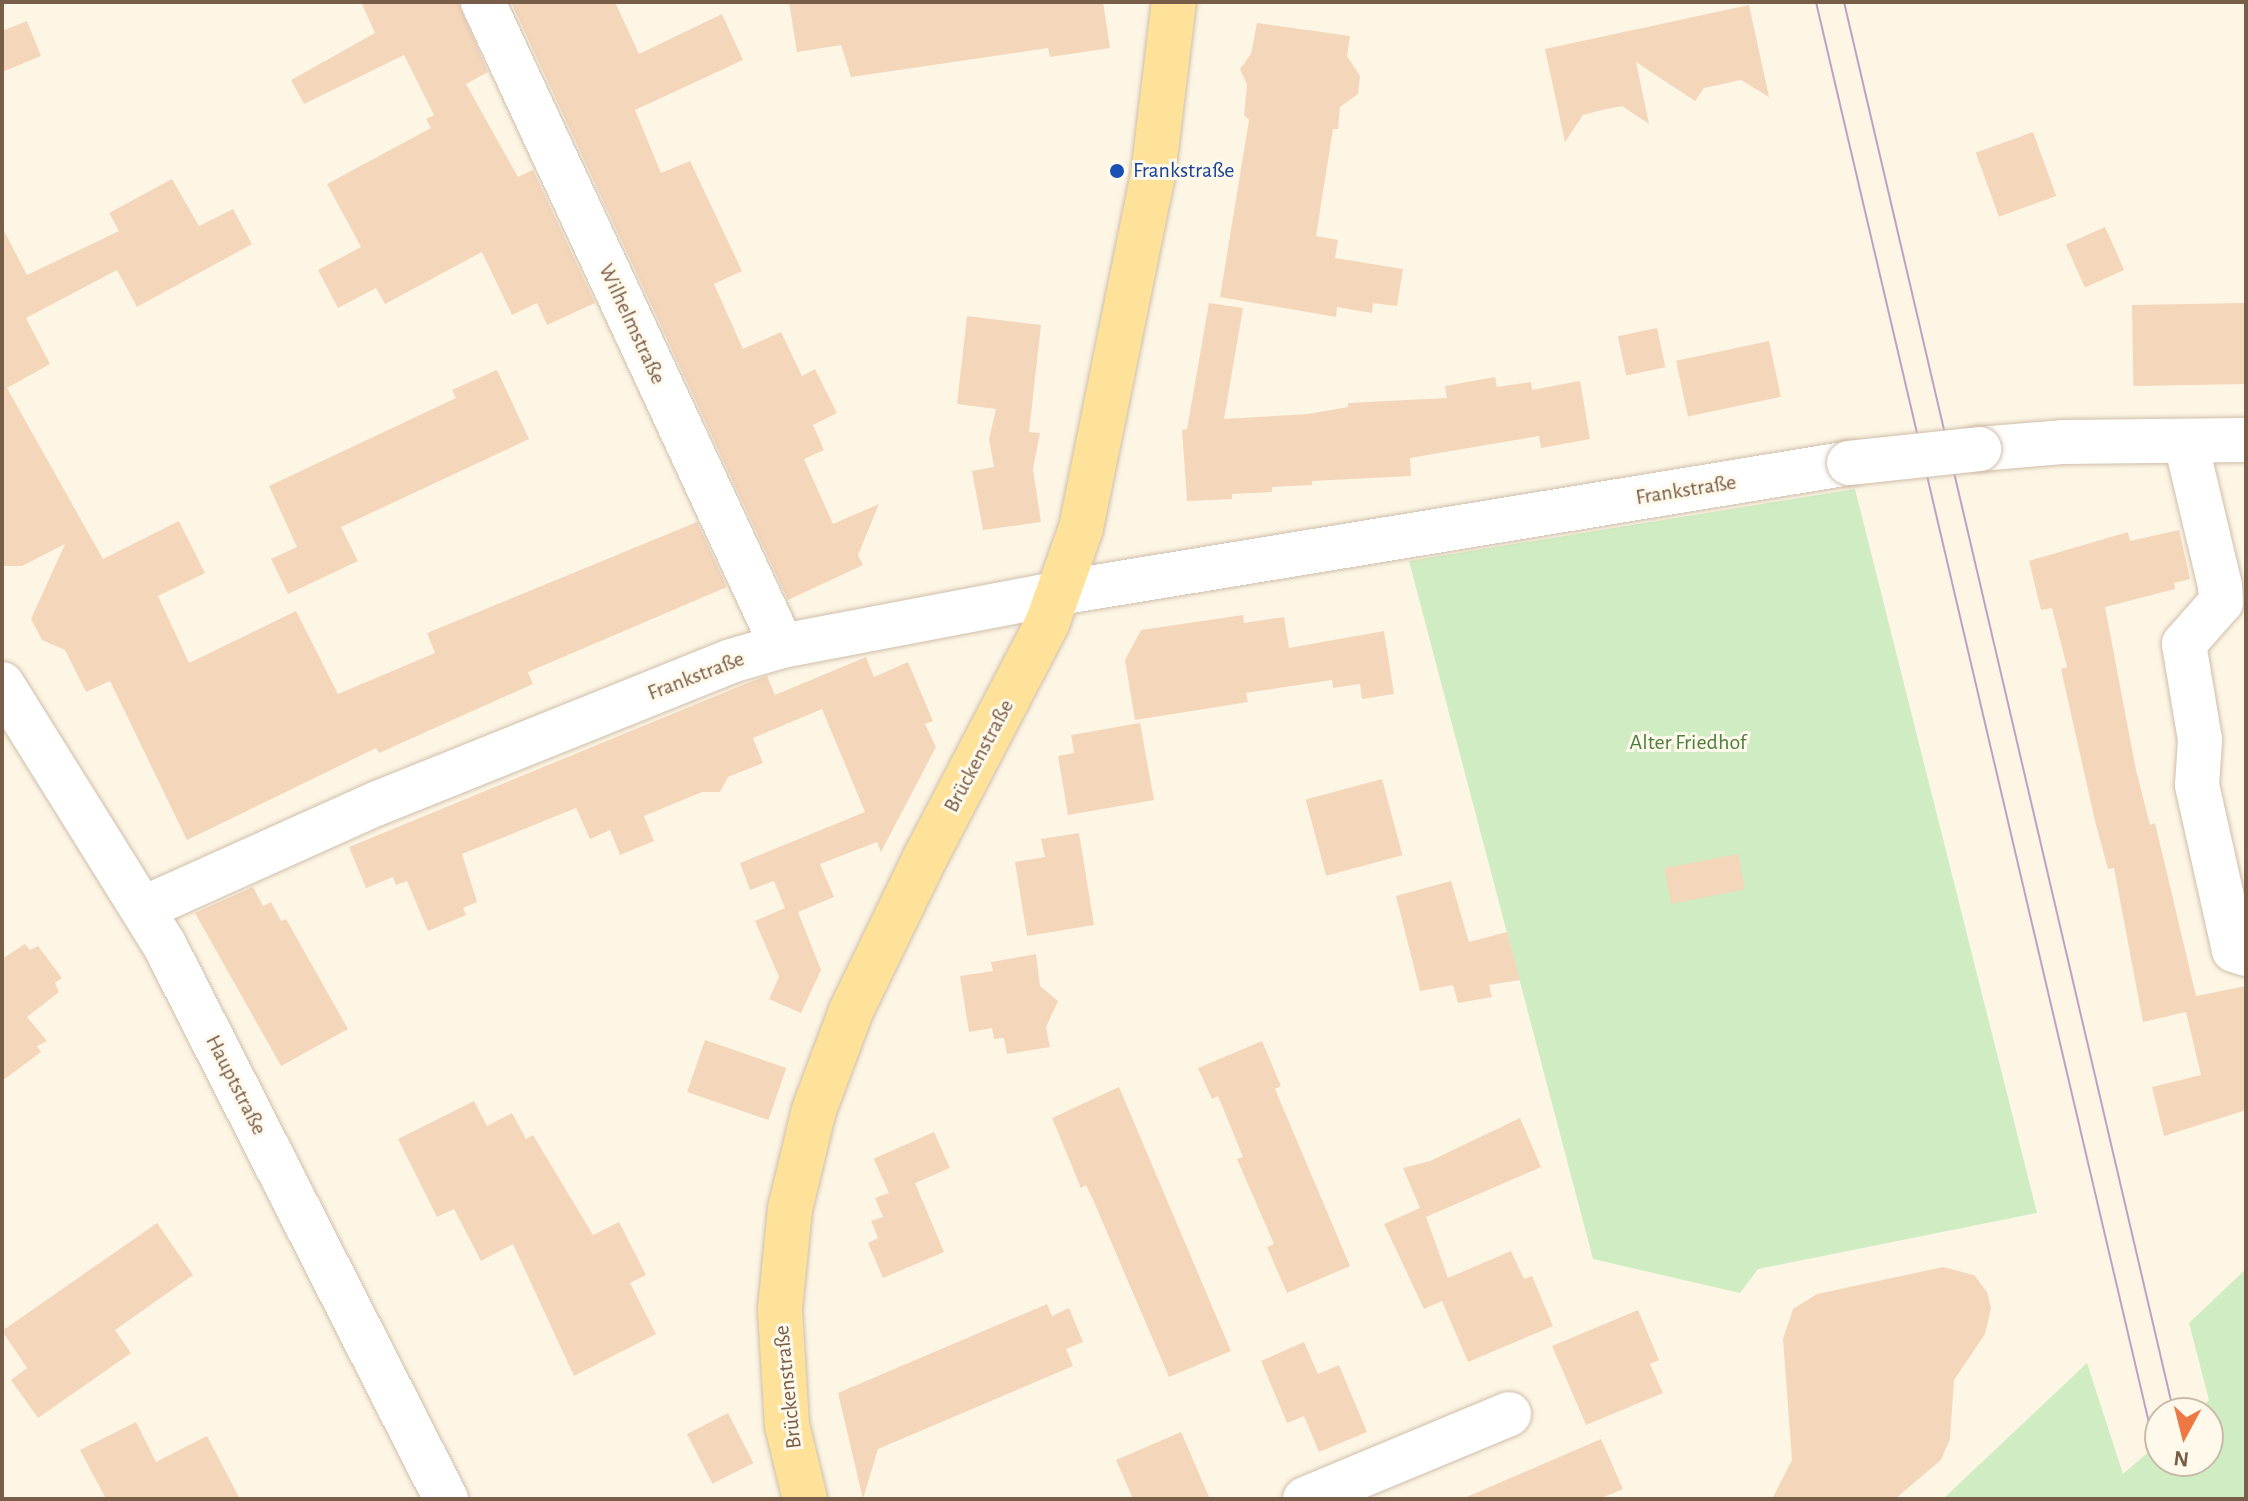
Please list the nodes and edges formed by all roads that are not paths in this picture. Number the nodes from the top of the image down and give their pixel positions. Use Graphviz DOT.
graph roads {
  1 [pos="483,2"];
  2 [pos="1174,2"];
  3 [pos="2246,440"];
  4 [pos="2186,443"];
  5 [pos="1059,593"];
  6 [pos="782,646"];
  7 [pos="2,684"];
  8 [pos="144,908"];
  9 [pos="2246,954"];
  10 [pos="1509,1414"];
  11 [pos="446,1499"];
  12 [pos="805,1499"];
  13 [pos="1305,1499"];
  1 -- 6 [label="street, Wilhelmstraße"];
  2 -- 5 [label="main road, Brückenstraße"];
  3 -- 4 [label="street, Frankstraße"];
  4 -- 5 [label="street, Frankstraße, bridge"];
  4 -- 9 [label="street"];
  5 -- 6 [label="street, Frankstraße"];
  5 -- 12 [label="main road, Brückenstraße"];
  6 -- 8 [label="street, Frankstraße"];
  7 -- 8 [label="street, Hauptstraße"];
  8 -- 11 [label="street, Hauptstraße"];
  10 -- 13 [label="street"];
}
